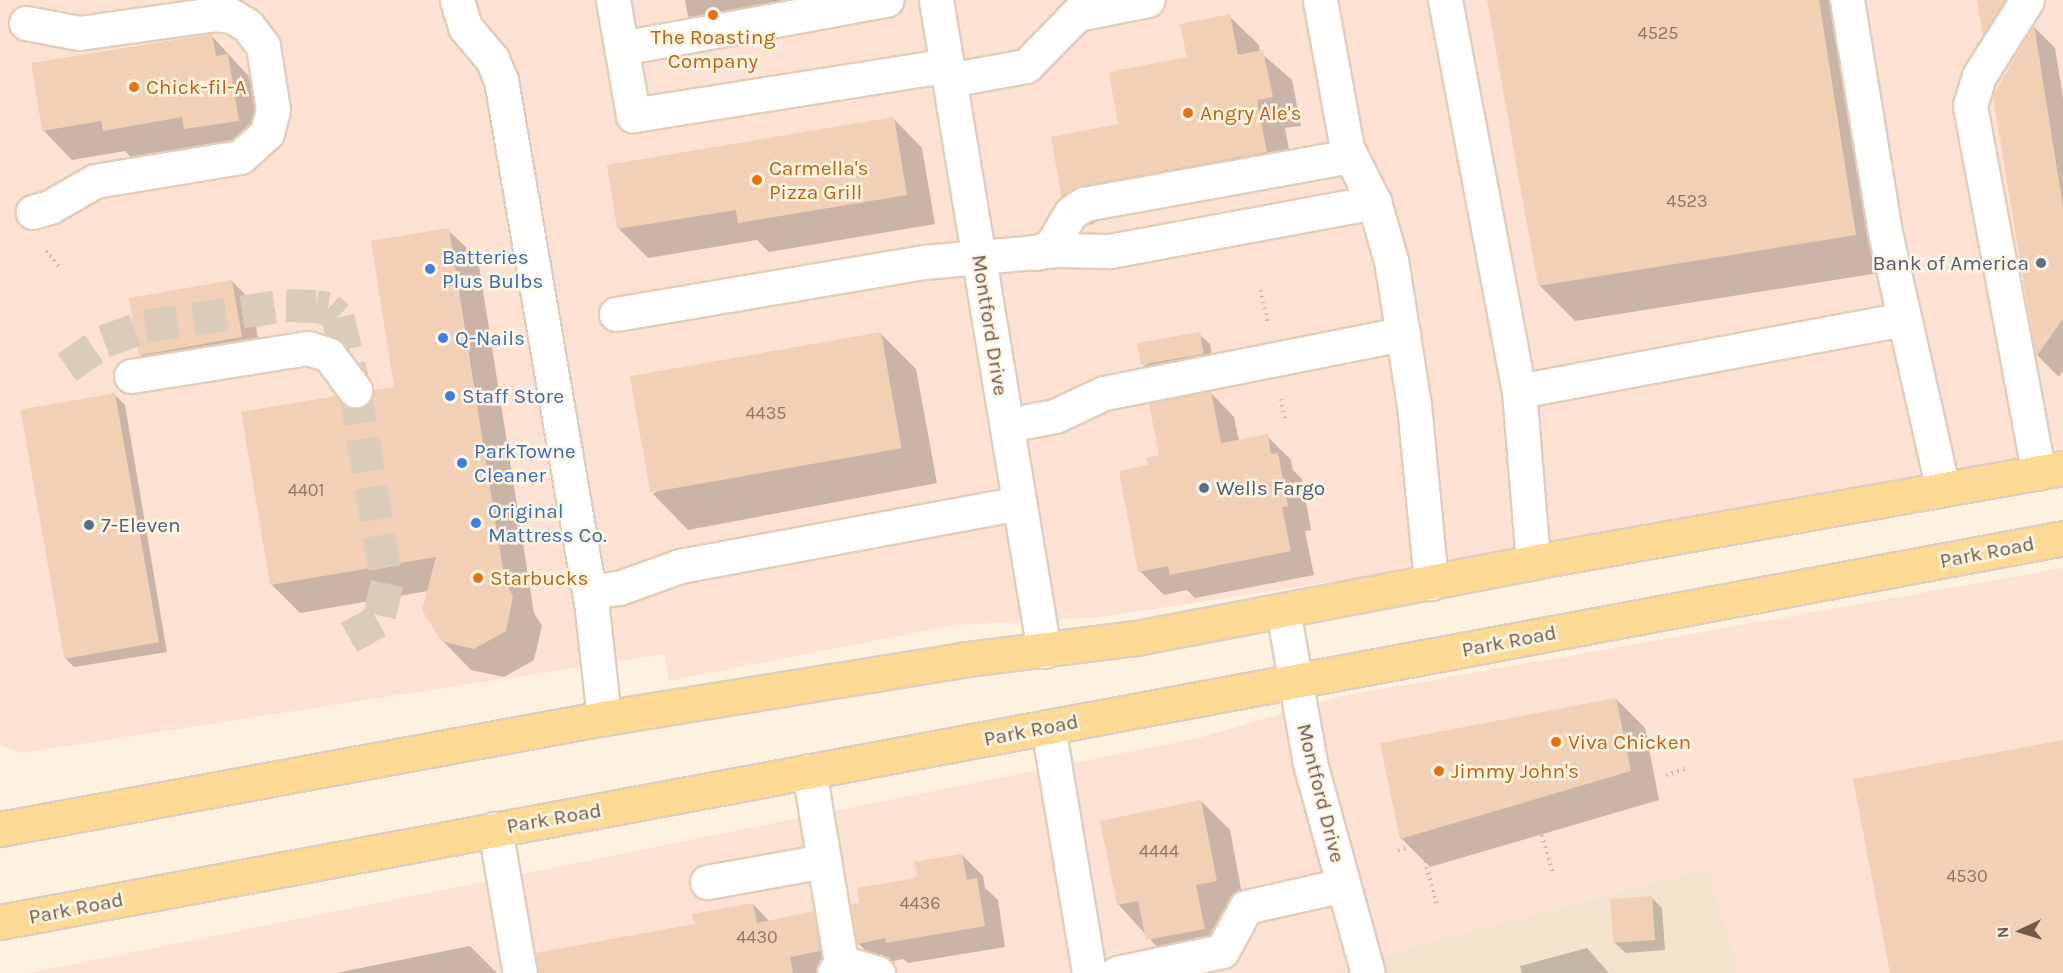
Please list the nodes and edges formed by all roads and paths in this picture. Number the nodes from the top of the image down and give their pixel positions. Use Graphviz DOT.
graph roads {
  1 [pos="457,0"];
  2 [pos="613,0"];
  3 [pos="886,0"];
  4 [pos="936,0"];
  5 [pos="1148,0"];
  6 [pos="1320,0"];
  7 [pos="1445,0"];
  8 [pos="1847,0"];
  9 [pos="2026,0"];
  10 [pos="851,3"];
  11 [pos="26,23"];
  12 [pos="621,48"];
  13 [pos="948,72"];
  14 [pos="1350,156"];
  15 [pos="1374,202"];
  16 [pos="33,212"];
  17 [pos="1036,253"];
  18 [pos="979,257"];
  19 [pos="616,314"];
  20 [pos="1904,320"];
  21 [pos="1403,334"];
  22 [pos="131,376"];
  23 [pos="355,390"];
  24 [pos="1519,392"];
  25 [pos="1007,425"];
  26 [pos="2051,470"];
  27 [pos="1943,489"];
  28 [pos="1019,503"];
  29 [pos="2063,538"];
  30 [pos="1533,562"];
  31 [pos="1431,583"];
  32 [pos="589,592"];
  33 [pos="1283,611"];
  34 [pos="1044,651"];
  35 [pos="1296,681"];
  36 [pos="604,718"];
  37 [pos="1048,726"];
  38 [pos="1688,768"];
  39 [pos="809,771"];
  40 [pos="1666,775"];
  41 [pos="1535,812"];
  42 [pos="0,829"];
  43 [pos="495,829"];
  44 [pos="1420,844"];
  45 [pos="1407,848"];
  46 [pos="1398,850"];
  47 [pos="824,861"];
  48 [pos="1553,873"];
  49 [pos="707,882"];
  50 [pos="1343,885"];
  51 [pos="1437,905"];
  52 [pos="0,922"];
  53 [pos="838,968"];
  54 [pos="520,973"];
  55 [pos="879,973"];
  56 [pos="1089,973"];
  57 [pos="1117,973"];
  58 [pos="1368,973"];
  1 -- 32 [label="street"];
  2 -- 12 [label="street"];
  3 -- 10 [label="street"];
  4 -- 13 [label="street, Montford Drive"];
  5 -- 13 [label="street"];
  6 -- 14 [label="street"];
  7 -- 24 [label="street"];
  8 -- 20 [label="street"];
  9 -- 26 [label="street"];
  10 -- 12 [label="street"];
  11 -- 16 [label="street"];
  12 -- 13 [label="street"];
  13 -- 18 [label="street, Montford Drive"];
  14 -- 15 [label="street"];
  14 -- 17 [label="street"];
  15 -- 17 [label="street"];
  15 -- 21 [label="street"];
  17 -- 18 [label="street"];
  18 -- 19 [label="street"];
  18 -- 25 [label="street, Montford Drive"];
  20 -- 24 [label="street"];
  20 -- 27 [label="street"];
  21 -- 25 [label="street"];
  21 -- 31 [label="street"];
  22 -- 23 [label="street"];
  24 -- 30 [label="street"];
  25 -- 28 [label="street, Montford Drive"];
  26 -- 27 [label="main road"];
  27 -- 30 [label="main road"];
  28 -- 32 [label="street"];
  28 -- 34 [label="street, Montford Drive"];
  29 -- 35 [label="main road, Park Road"];
  30 -- 31 [label="main road"];
  31 -- 33 [label="main road"];
  32 -- 36 [label="street"];
  33 -- 34 [label="main road"];
  33 -- 35 [label="street, Montford Drive"];
  34 -- 36 [label="main road"];
  35 -- 37 [label="main road, Park Road"];
  35 -- 50 [label="street, Montford Drive"];
  36 -- 42 [label="main road"];
  37 -- 39 [label="main road, Park Road"];
  37 -- 56 [label="street"];
  38 -- 40 [label="path"];
  39 -- 43 [label="main road, Park Road"];
  39 -- 47 [label="street"];
  41 -- 48 [label="path"];
  43 -- 52 [label="main road, Park Road"];
  43 -- 54 [label="street"];
  44 -- 51 [label="path"];
  45 -- 46 [label="path"];
  47 -- 49 [label="street"];
  47 -- 53 [label="street"];
  50 -- 57 [label="street"];
  50 -- 58 [label="street, Montford Drive"];
  53 -- 55 [label="street"];
}
